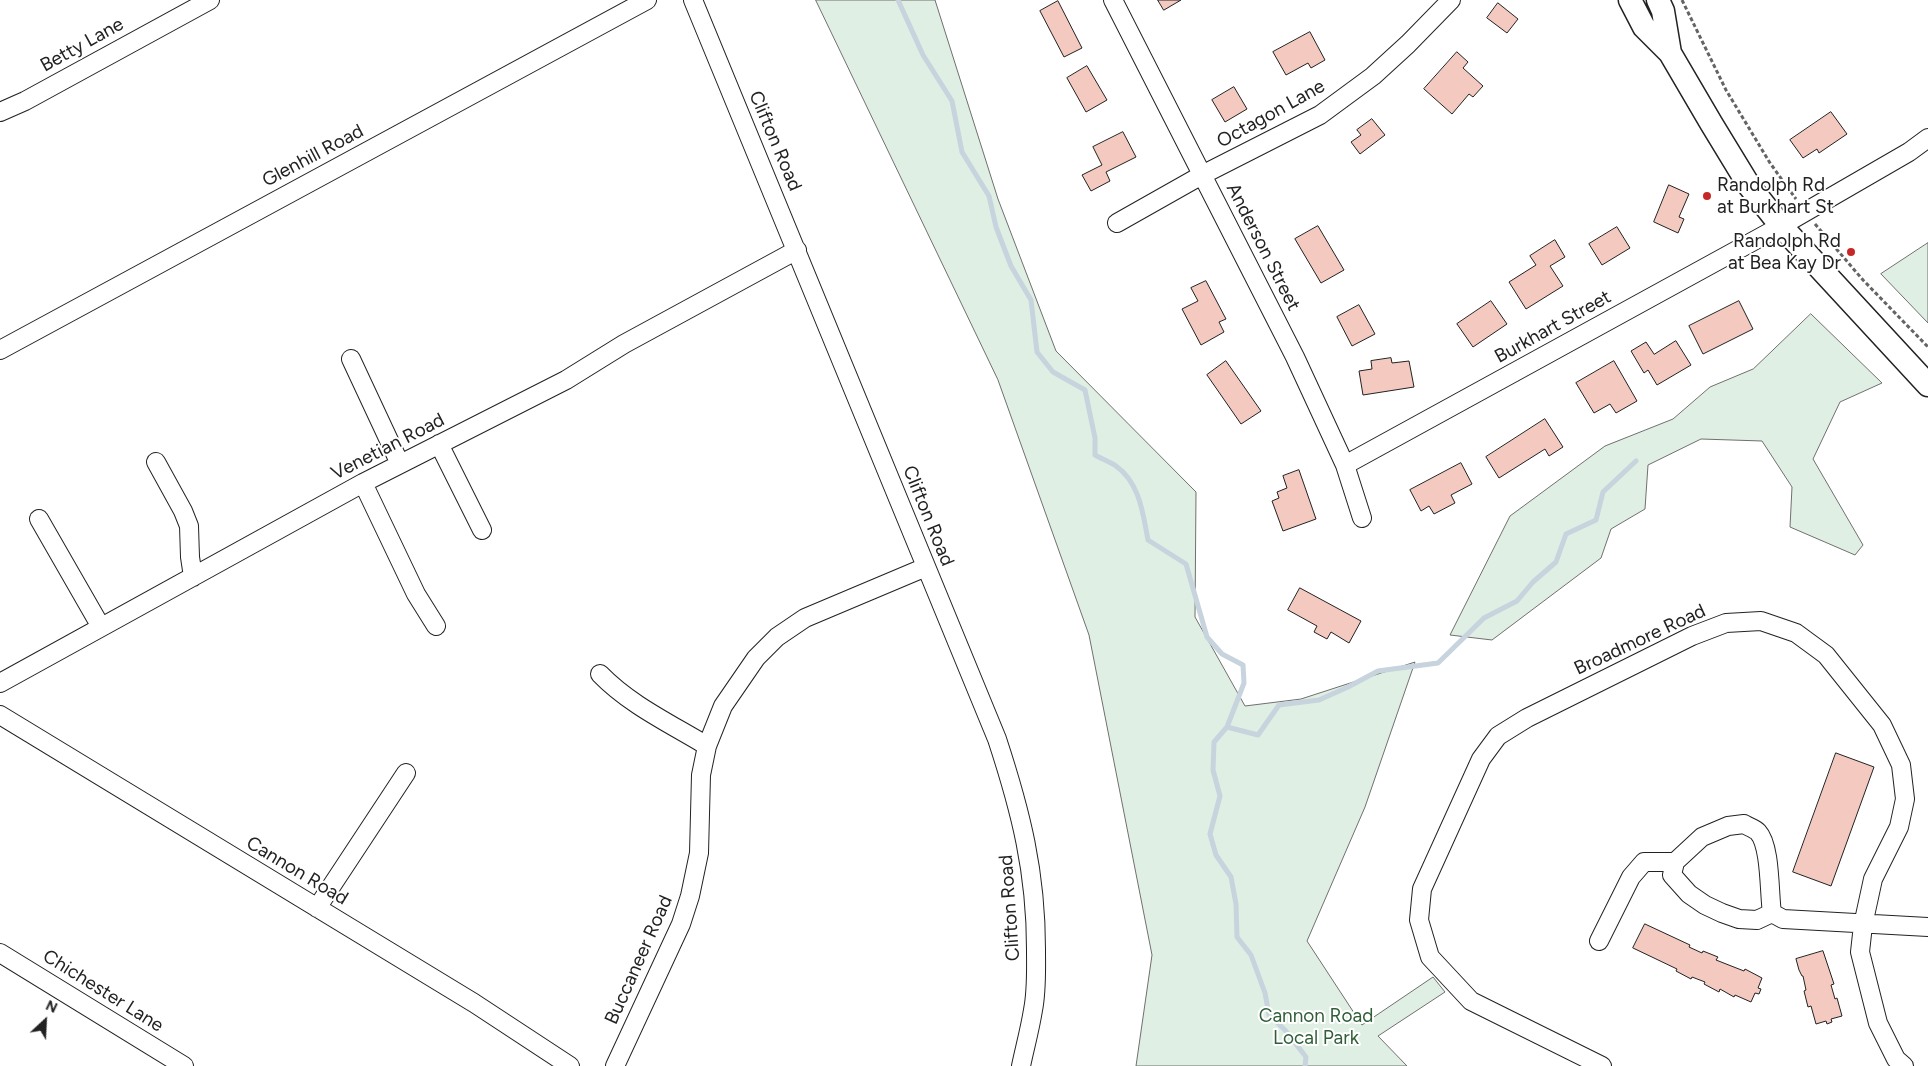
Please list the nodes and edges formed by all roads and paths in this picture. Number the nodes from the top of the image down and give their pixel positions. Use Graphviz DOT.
graph roads {
  1 [pos="210,0"];
  2 [pos="647,0"];
  3 [pos="693,0"];
  4 [pos="1113,0"];
  5 [pos="1451,0"];
  6 [pos="1630,0"];
  7 [pos="1658,0"];
  8 [pos="1682,0"];
  9 [pos="1670,53"];
  10 [pos="0,112"];
  11 [pos="1928,138"];
  12 [pos="1202,175"];
  13 [pos="1805,212"];
  14 [pos="1117,223"];
  15 [pos="1781,226"];
  16 [pos="797,250"];
  17 [pos="1928,347"];
  18 [pos="0,350"];
  19 [pos="351,359"];
  20 [pos="1928,385"];
  21 [pos="439,444"];
  22 [pos="156,462"];
  23 [pos="400,464"];
  24 [pos="1346,465"];
  25 [pos="363,483"];
  26 [pos="1362,518"];
  27 [pos="39,520"];
  28 [pos="482,530"];
  29 [pos="926,567"];
  30 [pos="193,577"];
  31 [pos="436,626"];
  32 [pos="101,627"];
  33 [pos="600,674"];
  34 [pos="0,683"];
  35 [pos="0,715"];
  36 [pos="707,746"];
  37 [pos="406,773"];
  38 [pos="1674,862"];
  39 [pos="317,908"];
  40 [pos="1772,914"];
  41 [pos="1862,924"];
  42 [pos="1928,927"];
  43 [pos="1599,941"];
  44 [pos="0,952"];
  45 [pos="184,1066"];
  46 [pos="570,1066"];
  47 [pos="615,1066"];
  48 [pos="1020,1066"];
  49 [pos="1602,1066"];
  50 [pos="1904,1066"];
  1 -- 10 [label="street, Betty Lane"];
  2 -- 18 [label="street, Glenhill Road"];
  3 -- 16 [label="street, Clifton Road"];
  4 -- 12 [label="street, Anderson Street"];
  5 -- 12 [label="street, Octagon Lane"];
  6 -- 9 [label="main road"];
  7 -- 9 [label="main road"];
  8 -- 13 [label="path"];
  9 -- 15 [label="main road"];
  11 -- 13 [label="street, Burkhart Street"];
  12 -- 14 [label="street, Octagon Lane"];
  12 -- 24 [label="street, Anderson Street"];
  13 -- 15 [label="street, Burkhart Street"];
  13 -- 17 [label="path"];
  15 -- 20 [label="main road"];
  15 -- 24 [label="street, Burkhart Street"];
  16 -- 21 [label="street, Venetian Road"];
  16 -- 29 [label="street, Clifton Road"];
  19 -- 23 [label="street"];
  21 -- 23 [label="street, Venetian Road"];
  21 -- 28 [label="street"];
  22 -- 30 [label="street"];
  23 -- 25 [label="street, Venetian Road"];
  24 -- 26 [label="street, Anderson Street"];
  25 -- 30 [label="street, Venetian Road"];
  25 -- 31 [label="street"];
  27 -- 32 [label="street"];
  29 -- 36 [label="street, Buccaneer Road"];
  29 -- 48 [label="street, Clifton Road"];
  30 -- 32 [label="street, Venetian Road"];
  32 -- 34 [label="street, Venetian Road"];
  33 -- 36 [label="street"];
  35 -- 39 [label="street, Cannon Road"];
  36 -- 47 [label="street, Buccaneer Road"];
  37 -- 39 [label="street"];
  38 -- 40 [label="street"];
  38 -- 40 [label="street"];
  38 -- 43 [label="street"];
  39 -- 46 [label="street, Cannon Road"];
  40 -- 41 [label="street"];
  41 -- 42 [label="street"];
  41 -- 49 [label="street, Broadmore Road"];
  41 -- 50 [label="street, Broadmore Road"];
  44 -- 45 [label="street, Chichester Lane"];
}
